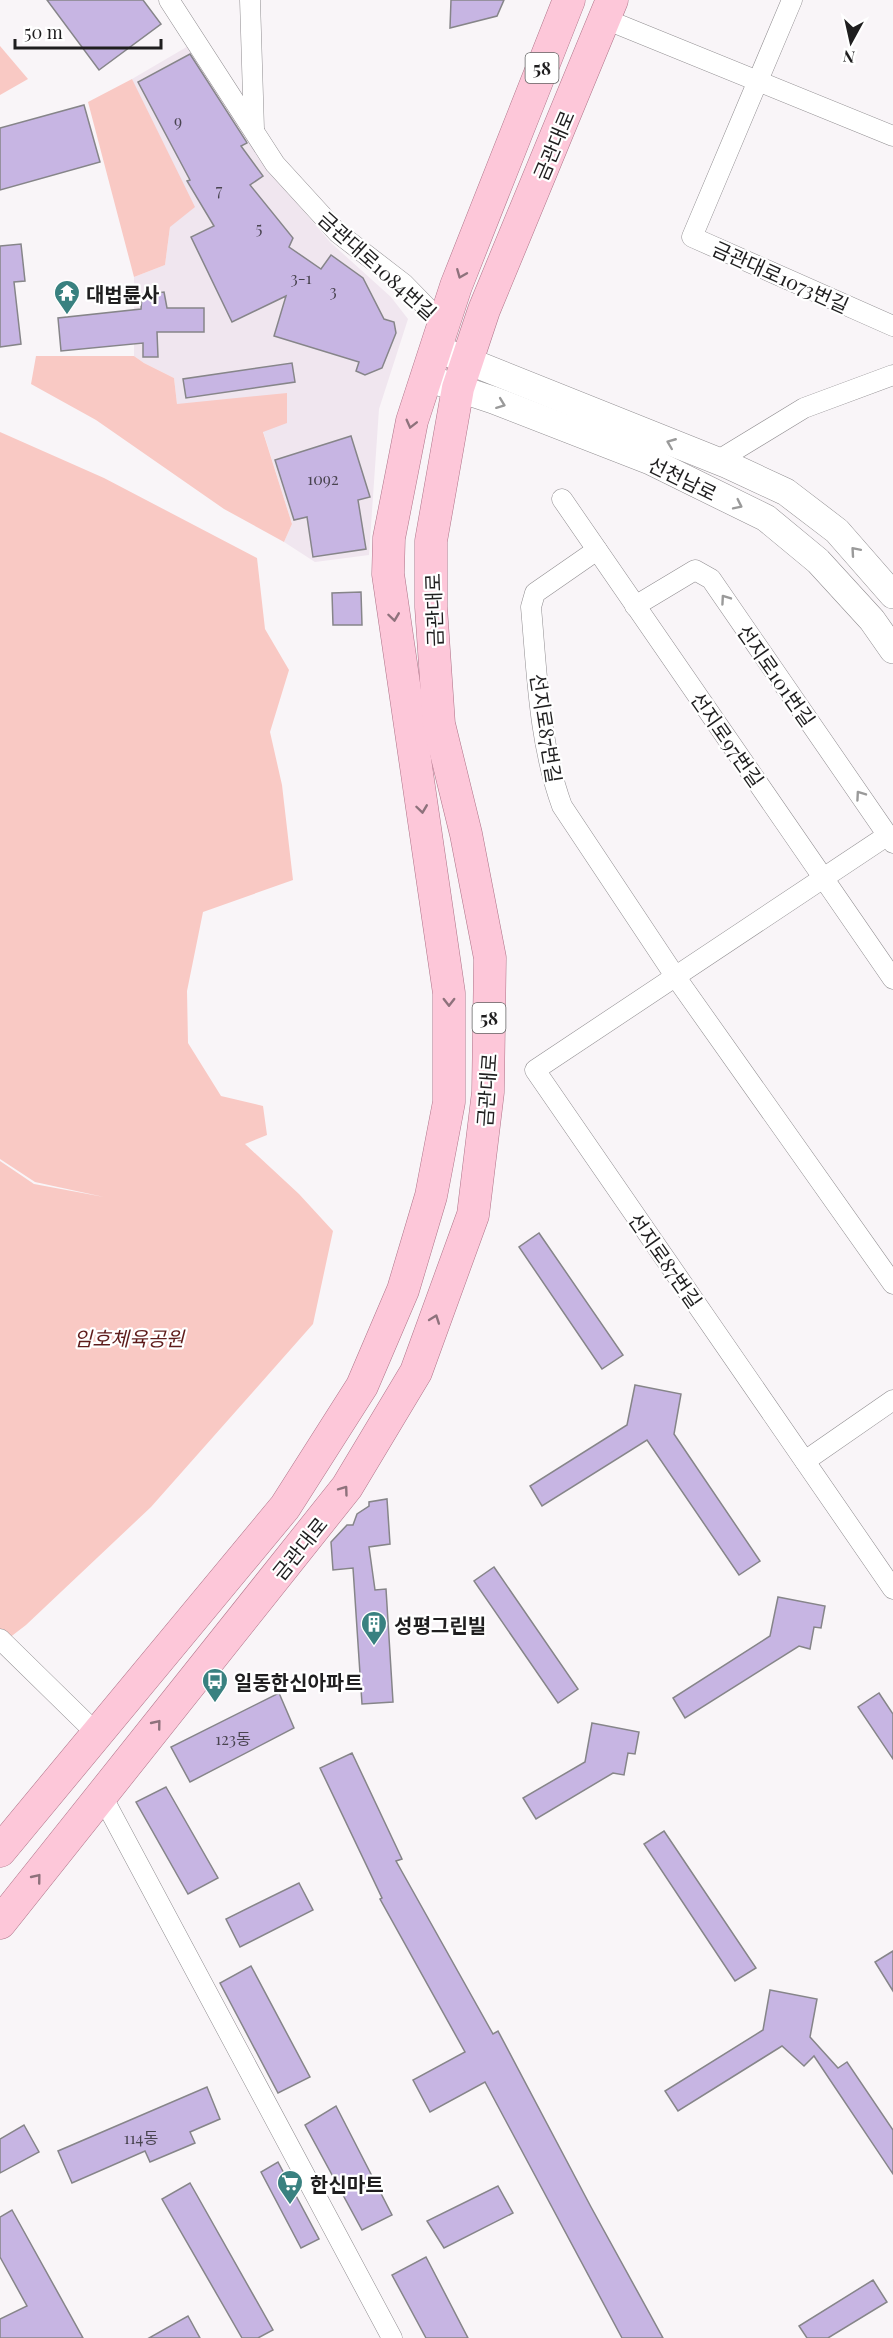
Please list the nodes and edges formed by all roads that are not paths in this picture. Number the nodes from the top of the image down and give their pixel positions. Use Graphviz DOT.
graph roads {
  1 [pos="169,0"];
  2 [pos="250,0"];
  3 [pos="569,0"];
  4 [pos="792,0"];
  5 [pos="609,9"];
  6 [pos="757,80"];
  7 [pos="254,131"];
  8 [pos="893,136"];
  9 [pos="515,137"];
  10 [pos="520,223"];
  11 [pos="893,326"];
  12 [pos="440,337"];
  13 [pos="463,374"];
  14 [pos="893,375"];
  15 [pos="426,379"];
  16 [pos="717,461"];
  17 [pos="562,499"];
  18 [pos="597,550"];
  19 [pos="893,595"];
  20 [pos="636,606"];
  21 [pos="893,650"];
  22 [pos="890,839"];
  23 [pos="823,877"];
  24 [pos="675,976"];
  25 [pos="893,979"];
  26 [pos="893,1284"];
  27 [pos="893,1400"];
  28 [pos="805,1461"];
  29 [pos="893,1589"];
  30 [pos="0,1639"];
  31 [pos="96,1733"];
  32 [pos="102,1796"];
  33 [pos="0,1851"];
  34 [pos="0,1923"];
  35 [pos="392,2338"];
  1 -- 7 [label="street, 금관대로1084번길"];
  2 -- 7 [label="street"];
  3 -- 9 [label="main road, 금관대로 / 58"];
  4 -- 6 [label="street"];
  5 -- 6 [label="street"];
  5 -- 10 [label="main road, 금관대로 / 58"];
  6 -- 8 [label="street"];
  6 -- 11 [label="street, 금관대로1073번길"];
  7 -- 12 [label="street, 금관대로1084번길"];
  9 -- 10 [label="main road"];
  9 -- 12 [label="main road, 금관대로 / 58, one-way"];
  10 -- 13 [label="main road, 금관대로 / 58"];
  12 -- 13 [label="main road, 선천남로"];
  12 -- 15 [label="main road, 금관대로 / 58"];
  13 -- 15 [label="main road, 선천남로"];
  16 -- 13 [label="main road, 선천남로, one-way"];
  13 -- 21 [label="main road, 선천남로, one-way"];
  32 -- 13 [label="main road, 금관대로 / 58, one-way"];
  14 -- 16 [label="street"];
  15 -- 31 [label="main road, 금관대로 / 58, one-way"];
  19 -- 16 [label="main road, 선천남로, one-way"];
  17 -- 18 [label="street, 선지로97번길"];
  18 -- 20 [label="street, 선지로97번길"];
  18 -- 24 [label="street, 선지로87번길"];
  22 -- 20 [label="street, 선지로101번길, one-way"];
  20 -- 23 [label="street, 선지로97번길"];
  22 -- 23 [label="street, 선지로87번길"];
  23 -- 24 [label="street, 선지로87번길"];
  23 -- 25 [label="street, 선지로97번길"];
  24 -- 26 [label="street, 선지로87번길"];
  24 -- 28 [label="street, 선지로87번길"];
  27 -- 28 [label="street"];
  28 -- 29 [label="street, 선지로87번길"];
  30 -- 31 [label="street"];
  31 -- 33 [label="main road, 금관대로 / 58"];
  34 -- 32 [label="main road, 금관대로 / 58, one-way"];
  32 -- 35 [label="street"];
}
